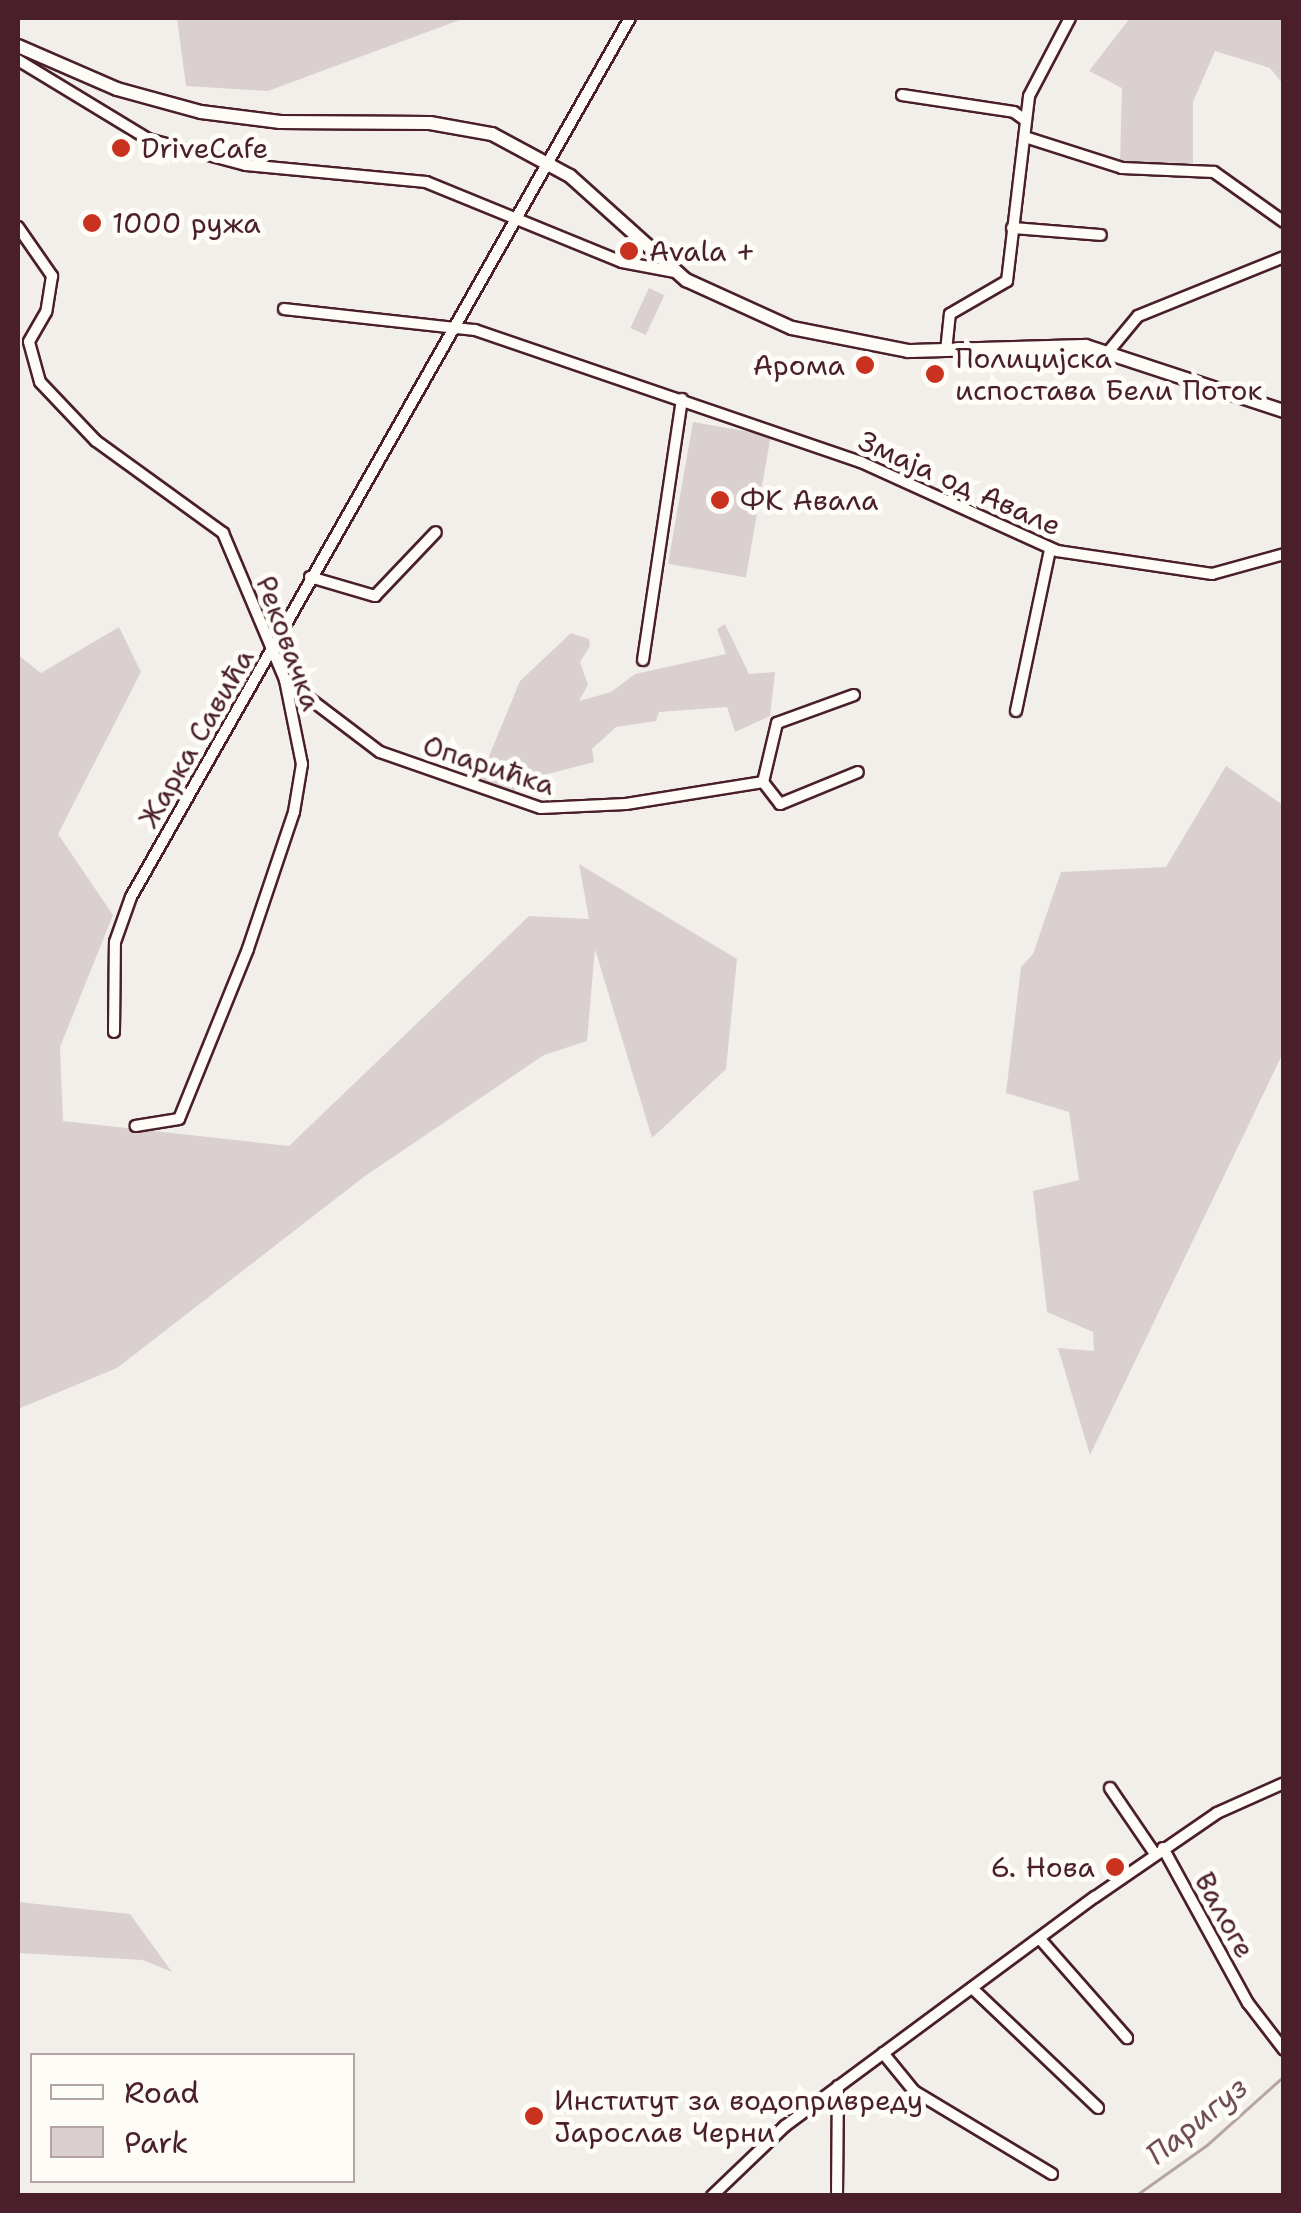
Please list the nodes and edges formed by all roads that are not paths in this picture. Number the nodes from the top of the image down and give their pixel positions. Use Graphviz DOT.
graph roads {
  1 [pos="630,18"];
  2 [pos="1070,18"];
  3 [pos="18,46"];
  4 [pos="18,60"];
  5 [pos="902,94"];
  6 [pos="1025,120"];
  7 [pos="1025,138"];
  8 [pos="546,160"];
  9 [pos="518,215"];
  10 [pos="1284,222"];
  11 [pos="18,227"];
  12 [pos="1012,228"];
  13 [pos="1101,235"];
  14 [pos="1284,257"];
  15 [pos="675,272"];
  16 [pos="284,310"];
  17 [pos="456,324"];
  18 [pos="28,342"];
  19 [pos="946,351"];
  20 [pos="1109,351"];
  21 [pos="18,353"];
  22 [pos="682,399"];
  23 [pos="1284,411"];
  24 [pos="436,532"];
  25 [pos="1050,549"];
  26 [pos="1284,554"];
  27 [pos="310,577"];
  28 [pos="271,651"];
  29 [pos="643,660"];
  30 [pos="285,680"];
  31 [pos="854,694"];
  32 [pos="1016,711"];
  33 [pos="858,772"];
  34 [pos="763,782"];
  35 [pos="114,1032"];
  36 [pos="136,1126"];
  37 [pos="1284,1784"];
  38 [pos="1110,1788"];
  39 [pos="1159,1851"];
  40 [pos="1040,1939"];
  41 [pos="972,1988"];
  42 [pos="1127,2038"];
  43 [pos="1284,2050"];
  44 [pos="882,2053"];
  45 [pos="838,2086"];
  46 [pos="1098,2108"];
  47 [pos="1052,2174"];
  48 [pos="712,2196"];
  49 [pos="838,2196"];
  1 -- 8 [label="street, Жарка Савића"];
  2 -- 6 [label="street"];
  3 -- 8 [label="main road"];
  4 -- 9 [label="street"];
  5 -- 6 [label="street"];
  6 -- 7 [label="street"];
  7 -- 10 [label="street"];
  7 -- 12 [label="street"];
  8 -- 9 [label="street, Жарка Савића"];
  8 -- 15 [label="main road"];
  9 -- 15 [label="street"];
  9 -- 17 [label="street, Жарка Савића"];
  11 -- 18 [label="street"];
  12 -- 13 [label="street"];
  12 -- 19 [label="street"];
  14 -- 20 [label="street"];
  15 -- 19 [label="main road"];
  16 -- 17 [label="street, Змаја од Авале"];
  17 -- 22 [label="street, Змаја од Авале"];
  17 -- 27 [label="street, Жарка Савића"];
  18 -- 21 [label="street"];
  18 -- 28 [label="street, Рековачка"];
  19 -- 20 [label="main road"];
  20 -- 23 [label="main road"];
  22 -- 25 [label="street, Змаја од Авале"];
  22 -- 29 [label="street"];
  24 -- 27 [label="street"];
  25 -- 26 [label="street, Змаја од Авале"];
  25 -- 32 [label="street"];
  27 -- 28 [label="street, Жарка Савића"];
  28 -- 30 [label="street, Рековачка"];
  28 -- 35 [label="street, Жарка Савића"];
  30 -- 34 [label="street, Опарићка"];
  30 -- 36 [label="street, Рековачка"];
  31 -- 34 [label="street"];
  33 -- 34 [label="street, Опарићка"];
  37 -- 39 [label="street"];
  38 -- 39 [label="street, Валоге"];
  39 -- 40 [label="street"];
  39 -- 43 [label="street, Валоге"];
  40 -- 41 [label="street"];
  40 -- 42 [label="street"];
  41 -- 44 [label="street"];
  41 -- 46 [label="street"];
  44 -- 45 [label="street"];
  44 -- 47 [label="street"];
  45 -- 48 [label="street"];
  45 -- 49 [label="street"];
}
